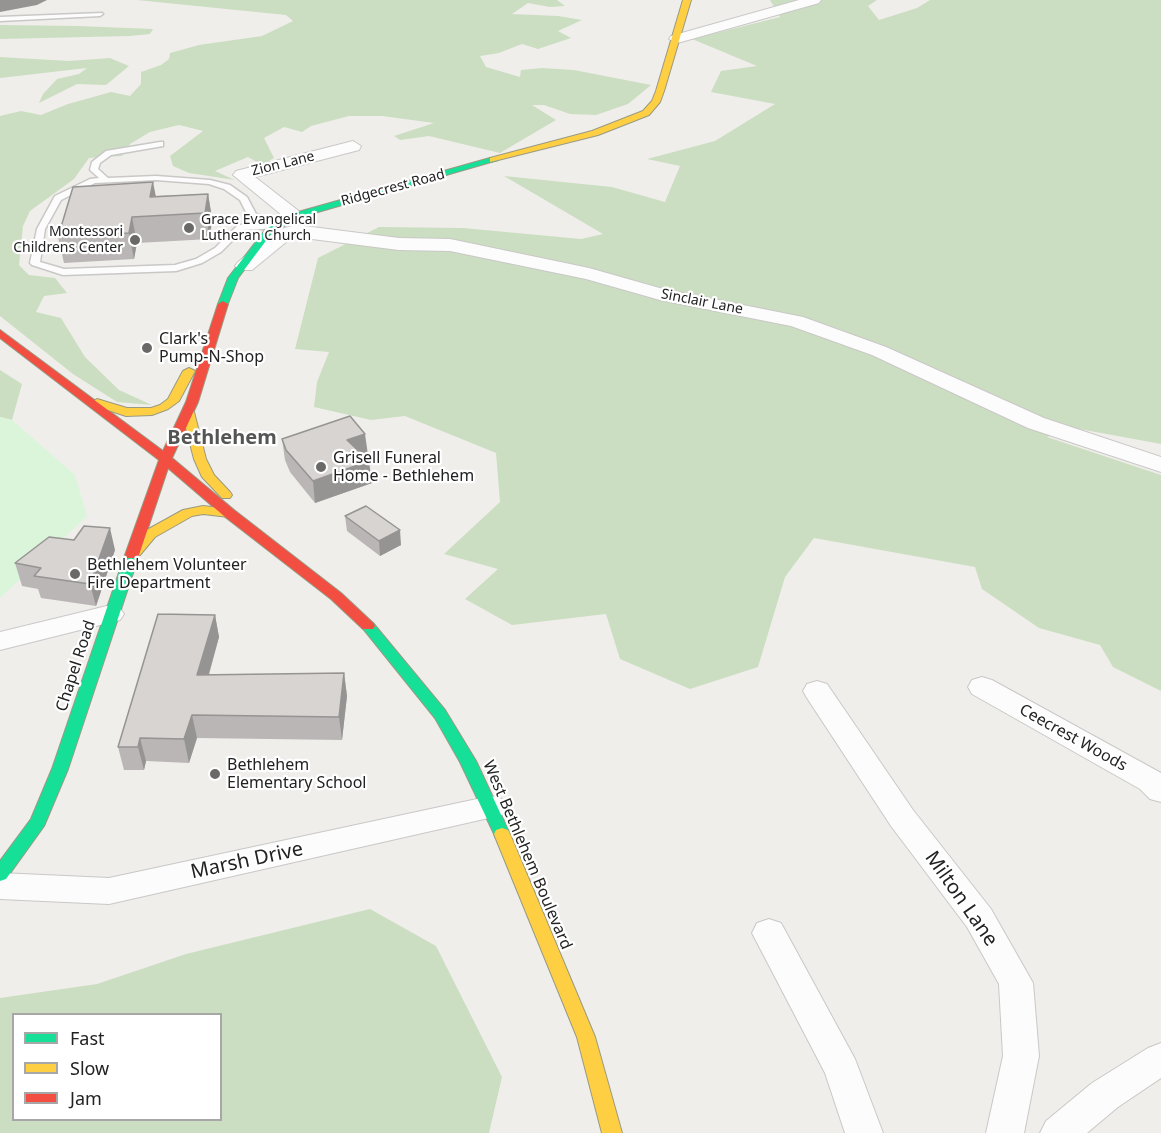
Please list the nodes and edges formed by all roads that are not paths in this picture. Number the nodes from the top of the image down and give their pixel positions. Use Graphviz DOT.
graph roads {
  1 [pos="687,0"];
  2 [pos="814,0"];
  3 [pos="100,15"];
  4 [pos="0,19"];
  5 [pos="676,39"];
  6 [pos="160,144"];
  7 [pos="353,146"];
  8 [pos="106,180"];
  9 [pos="294,216"];
  10 [pos="278,226"];
  11 [pos="236,274"];
  12 [pos="0,333"];
  13 [pos="214,336"];
  14 [pos="87,400"];
  15 [pos="188,412"];
  16 [pos="165,459"];
  17 [pos="1161,465"];
  18 [pos="229,513"];
  19 [pos="132,556"];
  20 [pos="298,566"];
  21 [pos="111,614"];
  22 [pos="0,641"];
  23 [pos="982,687"];
  24 [pos="817,691"];
  25 [pos="1161,791"];
  26 [pos="491,807"];
  27 [pos="0,874"];
  28 [pos="0,886"];
  29 [pos="769,933"];
  30 [pos="1161,1059"];
  31 [pos="612,1133"];
  32 [pos="864,1133"];
  33 [pos="1005,1133"];
  34 [pos="1059,1133"];
  1 -- 5 [label="main road, Ridgecrest Road"];
  2 -- 5 [label="street"];
  3 -- 4 [label="lane"];
  5 -- 9 [label="main road, Ridgecrest Road"];
  6 -- 8 [label="lane"];
  7 -- 9 [label="street, Zion Lane"];
  8 -- 10 [label="lane"];
  8 -- 10 [label="lane"];
  9 -- 10 [label="main road, Ridgecrest Road"];
  10 -- 11 [label="main road, Ridgecrest Road"];
  11 -- 13 [label="main road, Ridgecrest Road"];
  11 -- 17 [label="street, Sinclair Lane"];
  12 -- 14 [label="main road, West Bethlehem Boulevard"];
  13 -- 14 [label="main road"];
  13 -- 15 [label="main road, Ridgecrest Road"];
  14 -- 16 [label="main road, West Bethlehem Boulevard"];
  15 -- 16 [label="main road, Ridgecrest Road"];
  15 -- 20 [label="main road"];
  16 -- 18 [label="main road, West Bethlehem Boulevard"];
  16 -- 19 [label="main road, Chapel Road"];
  18 -- 19 [label="main road"];
  18 -- 20 [label="main road, West Bethlehem Boulevard"];
  19 -- 21 [label="main road, Chapel Road"];
  20 -- 26 [label="main road, West Bethlehem Boulevard"];
  21 -- 22 [label="street"];
  21 -- 27 [label="main road, Chapel Road"];
  23 -- 25 [label="street, Ceecrest Woods"];
  24 -- 33 [label="street, Milton Lane"];
  26 -- 28 [label="street, Marsh Drive"];
  26 -- 31 [label="main road, West Bethlehem Boulevard"];
  29 -- 32 [label="street"];
  30 -- 34 [label="street"];
}
